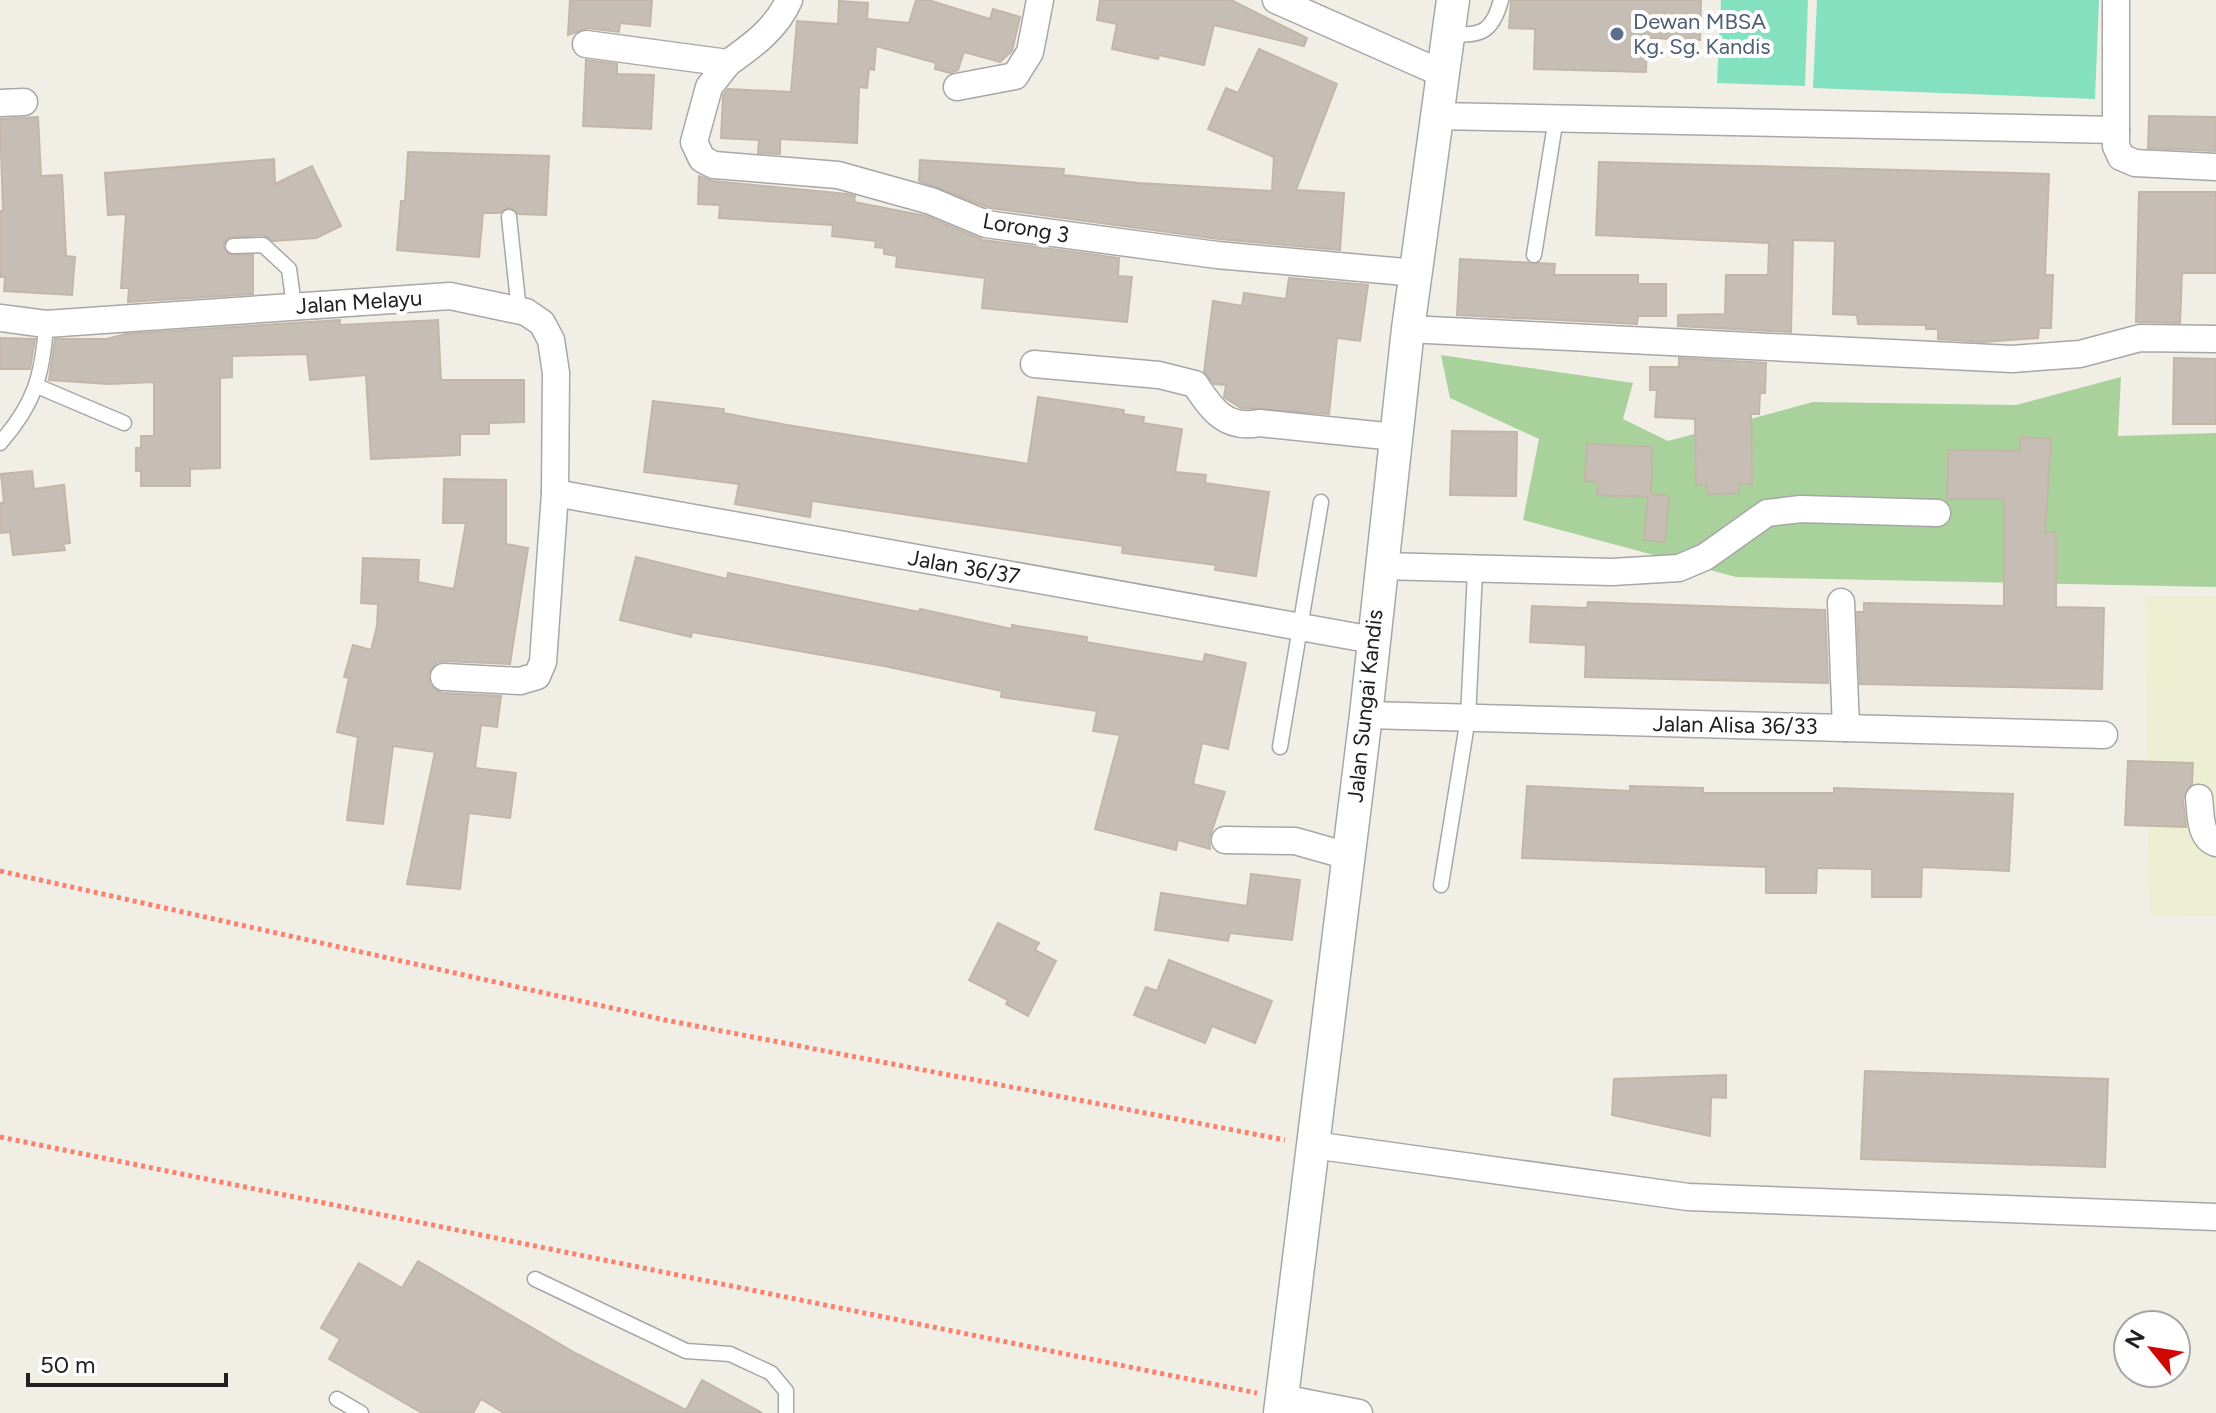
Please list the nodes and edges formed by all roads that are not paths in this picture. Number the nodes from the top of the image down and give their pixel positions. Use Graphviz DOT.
graph roads {
  1 [pos="789,0"];
  2 [pos="1040,0"];
  3 [pos="1276,0"];
  4 [pos="1453,0"];
  5 [pos="1501,0"];
  6 [pos="2116,0"];
  7 [pos="1448,34"];
  8 [pos="586,44"];
  9 [pos="728,63"];
  10 [pos="1441,73"];
  11 [pos="957,87"];
  12 [pos="1436,116"];
  13 [pos="1556,118"];
  14 [pos="2116,130"];
  15 [pos="2216,167"];
  16 [pos="509,217"];
  17 [pos="233,246"];
  18 [pos="1534,255"];
  19 [pos="1416,273"];
  20 [pos="294,306"];
  21 [pos="519,311"];
  22 [pos="0,318"];
  23 [pos="46,324"];
  24 [pos="1408,329"];
  25 [pos="2216,339"];
  26 [pos="1034,364"];
  27 [pos="37,386"];
  28 [pos="124,423"];
  29 [pos="1395,437"];
  30 [pos="0,443"];
  31 [pos="555,493"];
  32 [pos="1321,502"];
  33 [pos="1937,513"];
  34 [pos="1381,566"];
  35 [pos="1475,571"];
  36 [pos="1841,602"];
  37 [pos="1303,628"];
  38 [pos="1373,640"];
  39 [pos="444,677"];
  40 [pos="1366,715"];
  41 [pos="1468,718"];
  42 [pos="1846,728"];
  43 [pos="2104,735"];
  44 [pos="1280,747"];
  45 [pos="2199,798"];
  46 [pos="1225,840"];
  47 [pos="2216,843"];
  48 [pos="1348,856"];
  49 [pos="1441,885"];
  50 [pos="1313,1145"];
  51 [pos="2216,1217"];
  52 [pos="535,1279"];
  53 [pos="337,1399"];
  54 [pos="1281,1406"];
  55 [pos="361,1413"];
  56 [pos="786,1413"];
  57 [pos="1359,1413"];
  1 -- 9 [label="street, Lorong 3"];
  2 -- 11 [label="street"];
  3 -- 10 [label="street"];
  4 -- 7 [label="street, Jalan Sungai Kandis"];
  5 -- 7 [label="lane"];
  6 -- 14 [label="street"];
  7 -- 10 [label="street, Jalan Sungai Kandis"];
  8 -- 9 [label="street"];
  9 -- 19 [label="street, Lorong 3"];
  10 -- 12 [label="street, Jalan Sungai Kandis"];
  12 -- 13 [label="street"];
  12 -- 19 [label="street, Jalan Sungai Kandis"];
  13 -- 14 [label="street"];
  13 -- 18 [label="lane"];
  14 -- 15 [label="street"];
  16 -- 21 [label="lane"];
  17 -- 20 [label="lane"];
  19 -- 24 [label="street, Jalan Sungai Kandis"];
  20 -- 21 [label="street, Jalan Melayu"];
  20 -- 23 [label="street, Jalan Melayu"];
  21 -- 31 [label="street, Jalan Melayu"];
  22 -- 23 [label="street, Jalan Melayu"];
  23 -- 27 [label="lane"];
  24 -- 25 [label="street"];
  24 -- 29 [label="street, Jalan Sungai Kandis"];
  26 -- 29 [label="street"];
  27 -- 28 [label="lane"];
  27 -- 30 [label="lane"];
  29 -- 34 [label="street, Jalan Sungai Kandis"];
  31 -- 37 [label="street, Jalan 36/37"];
  31 -- 39 [label="street, Jalan Melayu"];
  32 -- 37 [label="lane"];
  33 -- 35 [label="street"];
  34 -- 35 [label="street"];
  34 -- 38 [label="street, Jalan Sungai Kandis"];
  35 -- 41 [label="lane"];
  36 -- 42 [label="street"];
  37 -- 38 [label="street, Jalan 36/37"];
  37 -- 44 [label="lane"];
  38 -- 40 [label="street, Jalan Sungai Kandis"];
  40 -- 41 [label="street, Jalan Alisa 36/33"];
  40 -- 48 [label="street, Jalan Sungai Kandis"];
  41 -- 42 [label="street, Jalan Alisa 36/33"];
  41 -- 49 [label="lane"];
  42 -- 43 [label="street, Jalan Alisa 36/33"];
  45 -- 47 [label="street"];
  46 -- 48 [label="street"];
  48 -- 50 [label="street, Jalan Sungai Kandis"];
  50 -- 51 [label="street"];
  50 -- 54 [label="street, Jalan Sungai Kandis"];
  52 -- 56 [label="lane"];
  53 -- 55 [label="lane"];
  54 -- 57 [label="street"];
}
